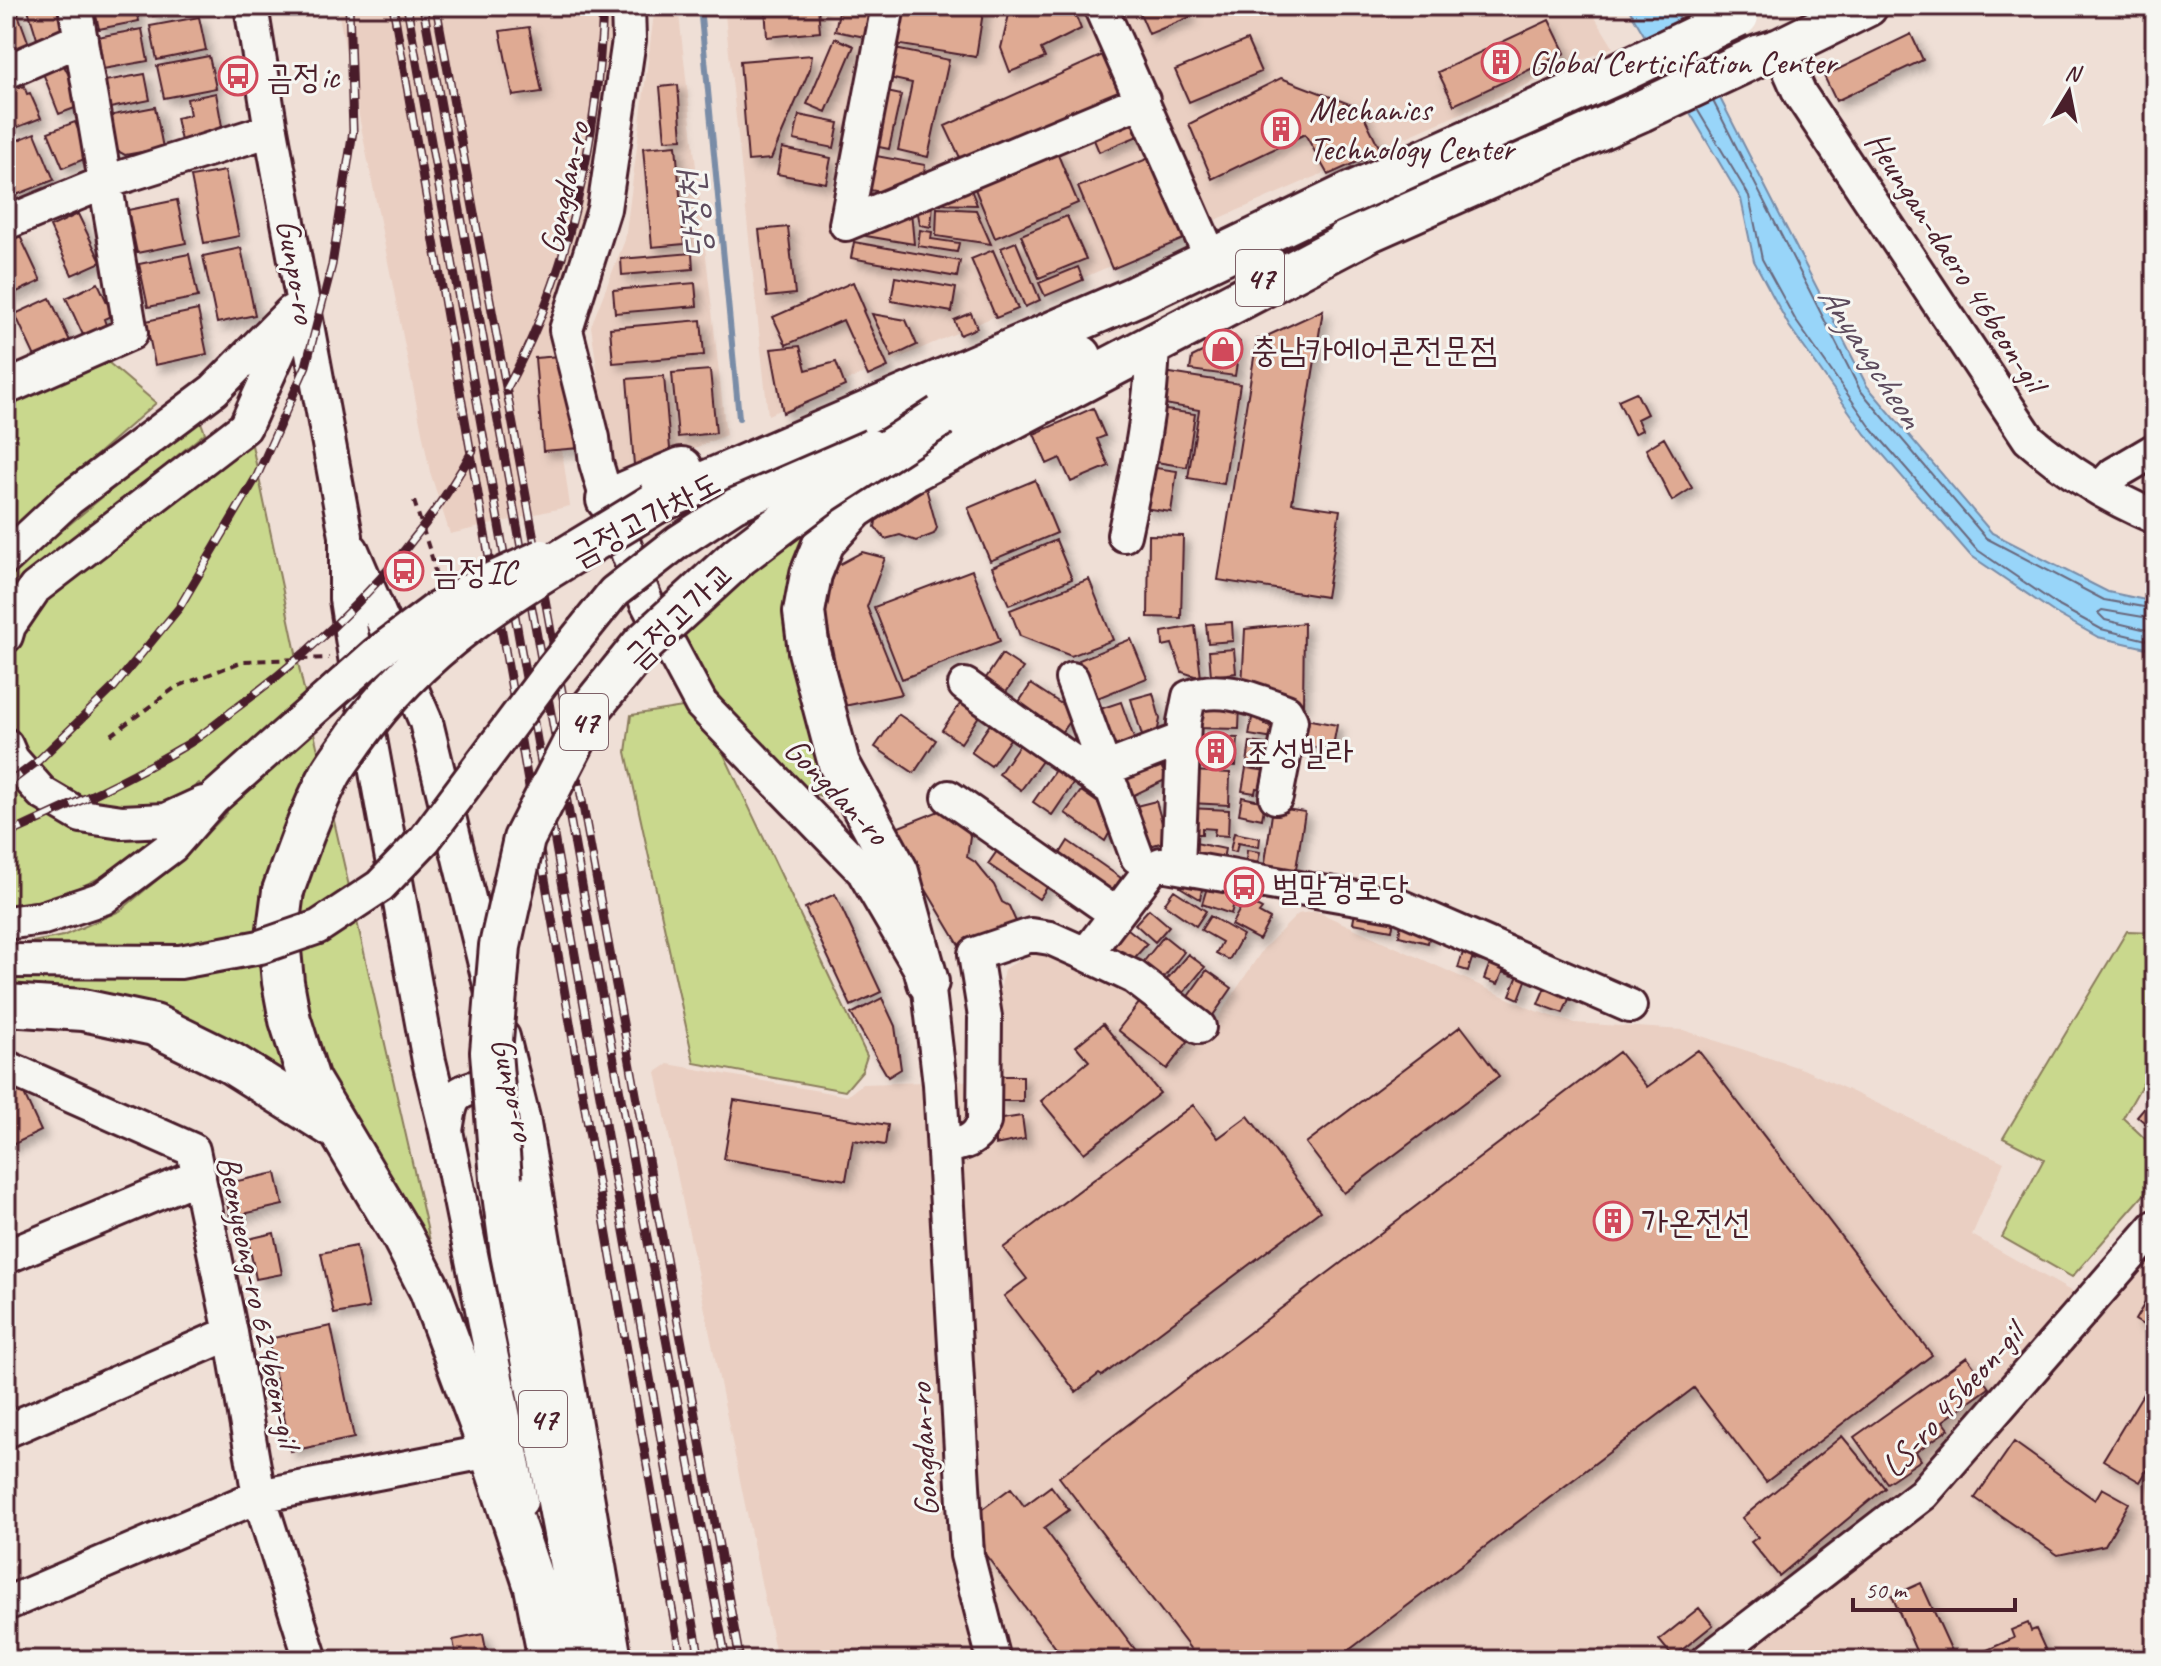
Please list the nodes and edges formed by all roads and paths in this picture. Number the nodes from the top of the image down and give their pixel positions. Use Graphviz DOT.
graph roads {
  1 [pos="75,6"];
  2 [pos="251,6"];
  3 [pos="628,6"];
  4 [pos="888,6"];
  5 [pos="1100,6"];
  6 [pos="1867,6"];
  7 [pos="1750,11"];
  8 [pos="81,39"];
  9 [pos="1769,52"];
  10 [pos="6,72"];
  11 [pos="1143,100"];
  12 [pos="271,130"];
  13 [pos="106,182"];
  14 [pos="1348,194"];
  15 [pos="6,223"];
  16 [pos="1208,251"];
  17 [pos="302,301"];
  18 [pos="1147,322"];
  19 [pos="6,388"];
  20 [pos="941,416"];
  21 [pos="2155,450"];
  22 [pos="2100,489"];
  23 [pos="607,500"];
  24 [pos="414,501"];
  25 [pos="654,504"];
  26 [pos="2155,517"];
  27 [pos="1124,535"];
  28 [pos="346,536"];
  29 [pos="6,558"];
  30 [pos="433,561"];
  31 [pos="6,636"];
  32 [pos="355,657"];
  33 [pos="1072,679"];
  34 [pos="965,685"];
  35 [pos="111,735"];
  36 [pos="1183,739"];
  37 [pos="6,745"];
  38 [pos="1109,780"];
  39 [pos="949,797"];
  40 [pos="1276,797"];
  41 [pos="213,799"];
  42 [pos="1137,857"];
  43 [pos="1178,866"];
  44 [pos="283,891"];
  45 [pos="1116,914"];
  46 [pos="6,923"];
  47 [pos="1086,954"];
  48 [pos="6,961"];
  49 [pos="928,982"];
  50 [pos="6,1005"];
  51 [pos="1630,1006"];
  52 [pos="1199,1027"];
  53 [pos="9,1071"];
  54 [pos="523,1118"];
  55 [pos="335,1128"];
  56 [pos="446,1131"];
  57 [pos="944,1146"];
  58 [pos="199,1176"];
  59 [pos="501,1179"];
  60 [pos="2155,1227"];
  61 [pos="6,1257"];
  62 [pos="231,1333"];
  63 [pos="6,1431"];
  64 [pos="490,1451"];
  65 [pos="259,1496"];
  66 [pos="535,1587"];
  67 [pos="6,1604"];
  68 [pos="311,1660"];
  69 [pos="549,1660"];
  70 [pos="588,1660"];
  71 [pos="615,1660"];
  72 [pos="994,1660"];
  73 [pos="1708,1660"];
  1 -- 8 [label="street"];
  2 -- 12 [label="street, Gunpo-ro"];
  3 -- 23 [label="street, Gongdan-ro"];
  4 -- 11 [label="street"];
  5 -- 11 [label="street"];
  6 -- 9 [label="main road, 47"];
  7 -- 14 [label="main road, 47, bridge"];
  8 -- 10 [label="street"];
  8 -- 13 [label="street"];
  9 -- 18 [label="main road, 47, bridge"];
  9 -- 22 [label="street, Heungan-daero 46beon-gil"];
  11 -- 16 [label="street"];
  12 -- 13 [label="street"];
  12 -- 17 [label="street, Gunpo-ro"];
  13 -- 15 [label="street"];
  13 -- 19 [label="street"];
  14 -- 16 [label="main road"];
  14 -- 18 [label="main road, 47"];
  16 -- 23 [label="main road"];
  17 -- 28 [label="street, Gunpo-ro"];
  17 -- 29 [label="street"];
  17 -- 31 [label="street"];
  18 -- 20 [label="main road, 47"];
  18 -- 25 [label="main road, 금정고가차도 / 47"];
  18 -- 27 [label="street"];
  18 -- 49 [label="main road"];
  20 -- 48 [label="street, bridge"];
  20 -- 59 [label="main road, 금정고가교 / 47, bridge"];
  21 -- 22 [label="street"];
  22 -- 26 [label="street, Heungan-daero 46beon-gil"];
  23 -- 49 [label="street, Gongdan-ro"];
  24 -- 30 [label="path"];
  25 -- 41 [label="street, bridge"];
  25 -- 44 [label="main road, 금정고가차도 / 47, bridge"];
  28 -- 32 [label="street, Gunpo-ro"];
  28 -- 54 [label="street, Gunpo-ro"];
  32 -- 35 [label="path"];
  32 -- 56 [label="street, Gunpo-ro"];
  33 -- 38 [label="street"];
  34 -- 38 [label="street"];
  36 -- 38 [label="street"];
  36 -- 40 [label="street"];
  36 -- 43 [label="street"];
  37 -- 41 [label="street"];
  38 -- 42 [label="street"];
  39 -- 45 [label="street"];
  41 -- 46 [label="street"];
  43 -- 45 [label="street"];
  43 -- 51 [label="street"];
  44 -- 55 [label="main road, Gunpo-ro / 47"];
  45 -- 47 [label="street"];
  47 -- 52 [label="street"];
  47 -- 57 [label="street"];
  49 -- 57 [label="street, Gongdan-ro"];
  50 -- 55 [label="main road"];
  53 -- 58 [label="street, Beonyeong-ro 624beon-gil"];
  54 -- 56 [label="street"];
  54 -- 71 [label="street, Gunpo-ro"];
  55 -- 64 [label="main road, Gunpo-ro / 47"];
  56 -- 66 [label="street, Gunpo-ro"];
  57 -- 72 [label="street, Gongdan-ro"];
  58 -- 61 [label="street"];
  58 -- 62 [label="street, Beonyeong-ro 624beon-gil"];
  59 -- 70 [label="main road, Gunpo-ro / 47"];
  60 -- 73 [label="street, LS-ro 45beon-gil"];
  62 -- 63 [label="street"];
  62 -- 65 [label="street, Beonyeong-ro 624beon-gil"];
  64 -- 65 [label="street"];
  64 -- 66 [label="main road, Gunpo-ro / 47"];
  65 -- 67 [label="street"];
  65 -- 68 [label="street, Beonyeong-ro 624beon-gil"];
  66 -- 69 [label="main road, Gunpo-ro / 47"];
}
